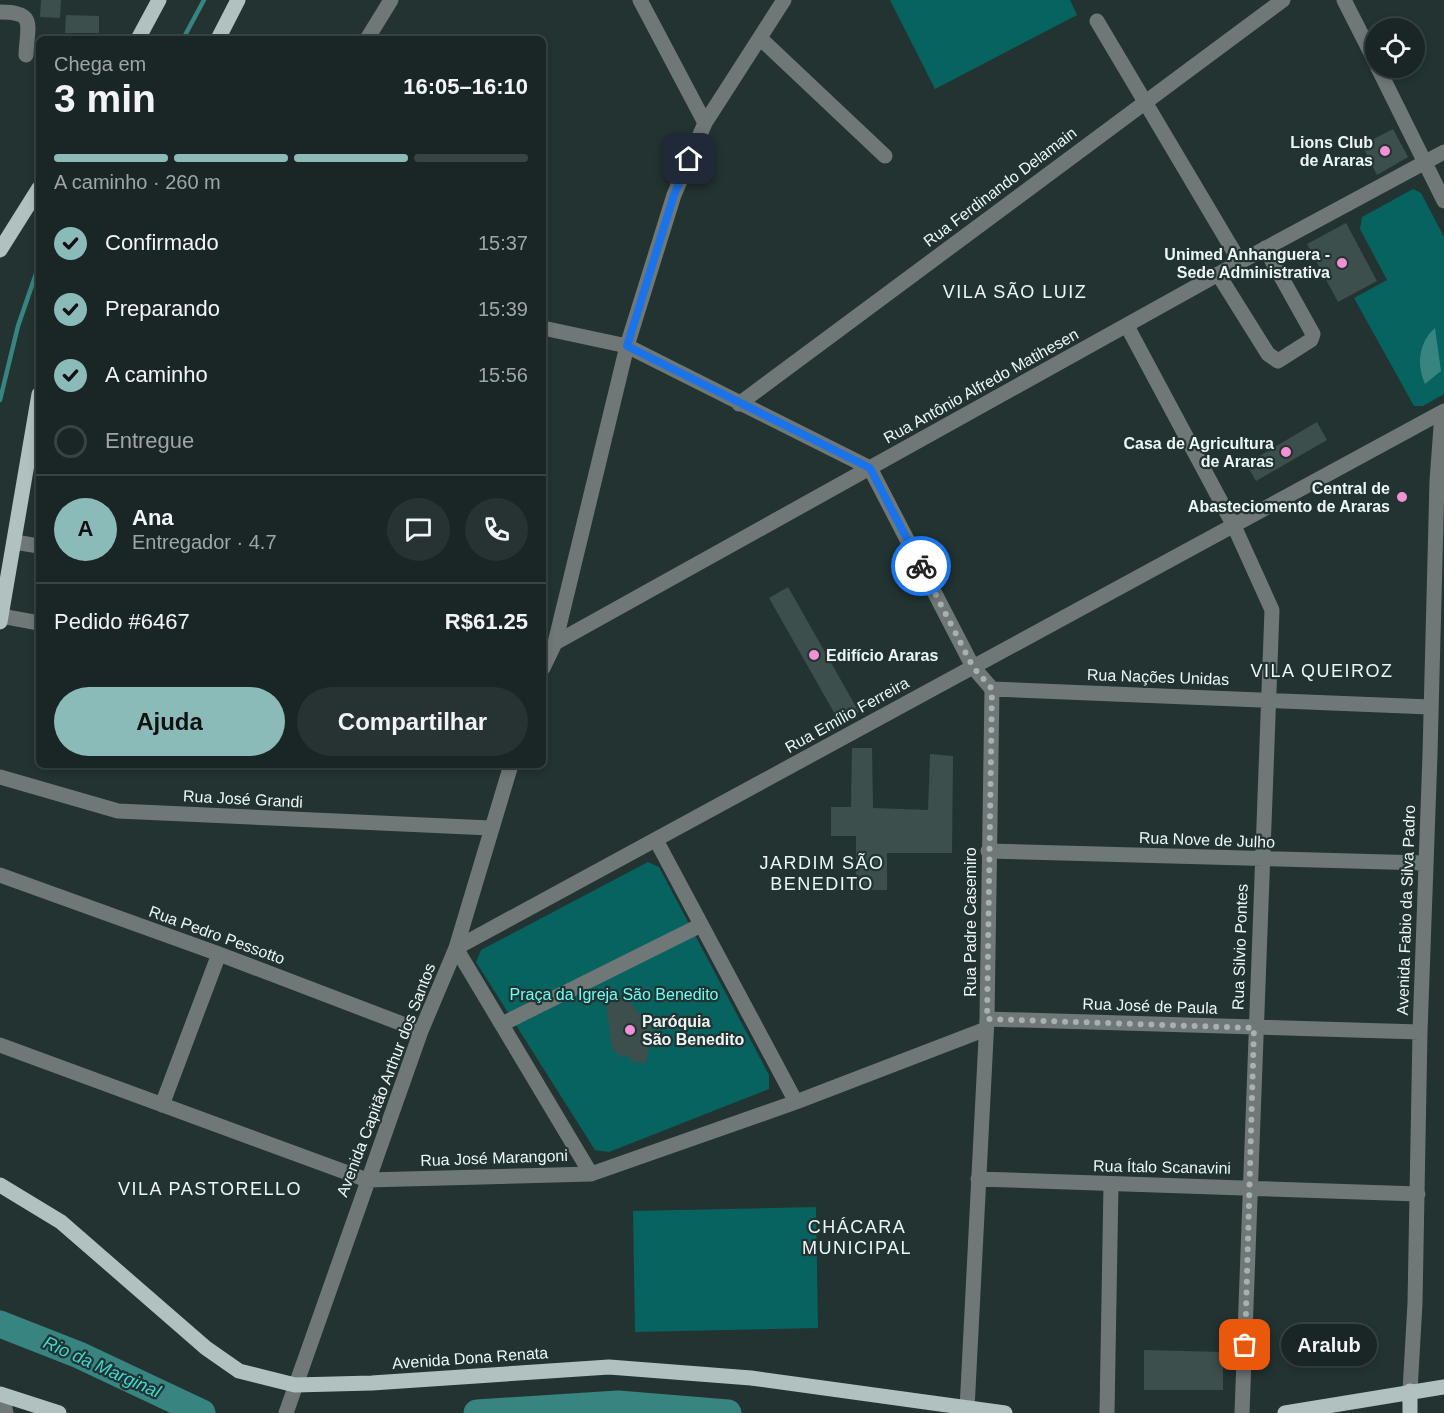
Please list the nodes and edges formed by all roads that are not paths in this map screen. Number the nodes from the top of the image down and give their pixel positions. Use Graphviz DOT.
graph roads {
  1 [pos="159,0"];
  2 [pos="238,0"];
  3 [pos="391,0"];
  4 [pos="640,0"];
  5 [pos="783,0"];
  6 [pos="1283,0"];
  7 [pos="1344,0"];
  8 [pos="0,12"];
  9 [pos="1098,21"];
  10 [pos="140,36"];
  11 [pos="220,36"];
  12 [pos="369,36"];
  13 [pos="760,39"];
  14 [pos="1365,41"];
  15 [pos="26,55"];
  16 [pos="1383,78"];
  17 [pos="1146,101"];
  18 [pos="705,123"];
  19 [pos="1444,152"];
  20 [pos="885,156"];
  21 [pos="1425,162"];
  22 [pos="36,193"];
  23 [pos="1444,201"];
  24 [pos="1264,249"];
  25 [pos="0,250"];
  26 [pos="1240,262"];
  27 [pos="1218,274"];
  28 [pos="1127,326"];
  29 [pos="546,329"];
  30 [pos="627,346"];
  31 [pos="740,404"];
  32 [pos="36,412"];
  33 [pos="1443,412"];
  34 [pos="870,468"];
  35 [pos="1440,479"];
  36 [pos="1234,526"];
  37 [pos="14,542"];
  38 [pos="36,546"];
  39 [pos="0,619"];
  40 [pos="36,623"];
  41 [pos="555,643"];
  42 [pos="546,661"];
  43 [pos="973,667"];
  44 [pos="992,689"];
  45 [pos="1268,700"];
  46 [pos="1430,707"];
  47 [pos="1437,754"];
  48 [pos="510,768"];
  49 [pos="0,777"];
  50 [pos="490,828"];
  51 [pos="656,840"];
  52 [pos="988,851"];
  53 [pos="1261,859"];
  54 [pos="1424,863"];
  55 [pos="0,875"];
  56 [pos="701,925"];
  57 [pos="456,948"];
  58 [pos="219,954"];
  59 [pos="502,1024"];
  60 [pos="987,1024"];
  61 [pos="1254,1028"];
  62 [pos="421,1031"];
  63 [pos="1420,1032"];
  64 [pos="0,1045"];
  65 [pos="795,1102"];
  66 [pos="162,1105"];
  67 [pos="591,1174"];
  68 [pos="978,1179"];
  69 [pos="367,1180"];
  70 [pos="1110,1184"];
  71 [pos="0,1185"];
  72 [pos="1251,1187"];
  73 [pos="1418,1194"];
  74 [pos="294,1385"];
  75 [pos="1444,1388"];
  76 [pos="1410,1391"];
  77 [pos="1,1395"];
  78 [pos="967,1409"];
  79 [pos="286,1410"];
  80 [pos="1410,1411"];
  81 [pos="6,1413"];
  82 [pos="59,1413"];
  83 [pos="1005,1413"];
  84 [pos="1107,1413"];
  85 [pos="1242,1413"];
  86 [pos="1285,1413"];
  1 -- 10 [label="main road"];
  2 -- 11 [label="main road"];
  3 -- 12 [label="street"];
  4 -- 18 [label="street"];
  5 -- 13 [label="street"];
  6 -- 17 [label="street, Rua Ferdinando Delamain"];
  7 -- 14 [label="street"];
  8 -- 15 [label="street"];
  9 -- 17 [label="street"];
  13 -- 18 [label="street"];
  13 -- 20 [label="street"];
  16 -- 21 [label="street"];
  17 -- 26 [label="street"];
  17 -- 31 [label="street, Rua Ferdinando Delamain"];
  18 -- 30 [label="street"];
  19 -- 21 [label="street, Rua Antônio Alfredo Matihesen"];
  21 -- 23 [label="street"];
  21 -- 24 [label="street, Rua Antônio Alfredo Matihesen"];
  22 -- 25 [label="main road"];
  24 -- 26 [label="street, Rua Antônio Alfredo Matihesen"];
  24 -- 27 [label="street"];
  26 -- 27 [label="street, Rua Antônio Alfredo Matihesen"];
  27 -- 28 [label="street, Rua Antônio Alfredo Matihesen"];
  28 -- 34 [label="street, Rua Antônio Alfredo Matihesen"];
  28 -- 36 [label="street, Rua Silvio Pontes"];
  29 -- 30 [label="street"];
  30 -- 31 [label="street"];
  30 -- 41 [label="street"];
  31 -- 34 [label="street"];
  32 -- 37 [label="main road"];
  33 -- 35 [label="street, Avenida Fabio da Silva Padro"];
  33 -- 36 [label="street, Rua Emílio Ferreira"];
  34 -- 41 [label="street, Rua Antônio Alfredo Matihesen"];
  34 -- 43 [label="street"];
  35 -- 46 [label="street, Avenida Fabio da Silva Padro"];
  36 -- 43 [label="street, Rua Emílio Ferreira"];
  36 -- 45 [label="street, Rua Silvio Pontes"];
  37 -- 38 [label="street"];
  37 -- 39 [label="main road"];
  39 -- 40 [label="street"];
  41 -- 42 [label="street"];
  43 -- 44 [label="street"];
  43 -- 51 [label="street, Rua Emílio Ferreira"];
  44 -- 45 [label="street, Rua Nações Unidas"];
  44 -- 52 [label="street, Rua Padre Casemiro"];
  45 -- 46 [label="street, Rua Nações Unidas"];
  45 -- 53 [label="street, Rua Silvio Pontes"];
  46 -- 47 [label="street, Avenida Fabio da Silva Padro"];
  47 -- 54 [label="street, Avenida Fabio da Silva Padro"];
  48 -- 50 [label="street, Avenida Capitão Arthur dos Santos"];
  49 -- 50 [label="street, Rua José Grandi"];
  50 -- 57 [label="street, Avenida Capitão Arthur dos Santos"];
  51 -- 56 [label="street"];
  51 -- 57 [label="street, Rua Emílio Ferreira"];
  52 -- 53 [label="street, Rua Nove de Julho"];
  52 -- 60 [label="street, Rua Padre Casemiro"];
  53 -- 54 [label="street, Rua Nove de Julho"];
  53 -- 61 [label="street, Rua Silvio Pontes"];
  54 -- 63 [label="street, Avenida Fabio da Silva Padro"];
  55 -- 58 [label="street, Rua Pedro Pessotto"];
  56 -- 59 [label="street"];
  56 -- 65 [label="street"];
  57 -- 59 [label="street"];
  57 -- 62 [label="street, Avenida Capitão Arthur dos Santos"];
  58 -- 62 [label="street, Rua Pedro Pessotto"];
  58 -- 66 [label="street"];
  59 -- 67 [label="street"];
  60 -- 61 [label="street, Rua José de Paula"];
  60 -- 65 [label="street, Rua José Marangoni"];
  60 -- 68 [label="street, Rua Padre Casemiro"];
  61 -- 63 [label="street, Rua José de Paula"];
  61 -- 72 [label="street, Rua Silvio Pontes"];
  62 -- 69 [label="street, Avenida Capitão Arthur dos Santos"];
  63 -- 73 [label="street, Avenida Fabio da Silva Padro"];
  64 -- 66 [label="street, Rua José Marangoni"];
  65 -- 67 [label="street, Rua José Marangoni"];
  66 -- 69 [label="street, Rua José Marangoni"];
  67 -- 69 [label="street, Rua José Marangoni"];
  68 -- 70 [label="street, Rua Ítalo Scanavini"];
  68 -- 78 [label="street, Rua Padre Casemiro"];
  69 -- 74 [label="street, Avenida Capitão Arthur dos Santos"];
  70 -- 72 [label="street, Rua Ítalo Scanavini"];
  70 -- 84 [label="street"];
  71 -- 74 [label="main road, Avenida Dona Renata"];
  72 -- 73 [label="street, Rua Ítalo Scanavini"];
  72 -- 85 [label="street, Rua Silvio Pontes"];
  73 -- 76 [label="street, Avenida Fabio da Silva Padro"];
  74 -- 78 [label="main road, Avenida Dona Renata"];
  74 -- 79 [label="street, Avenida Capitão Arthur dos Santos"];
  75 -- 76 [label="main road"];
  76 -- 80 [label="main road, Avenida Fabio da Silva Padro"];
  76 -- 86 [label="main road"];
  77 -- 81 [label="street"];
  77 -- 82 [label="main road"];
  78 -- 83 [label="main road, Avenida Dona Renata"];
}
